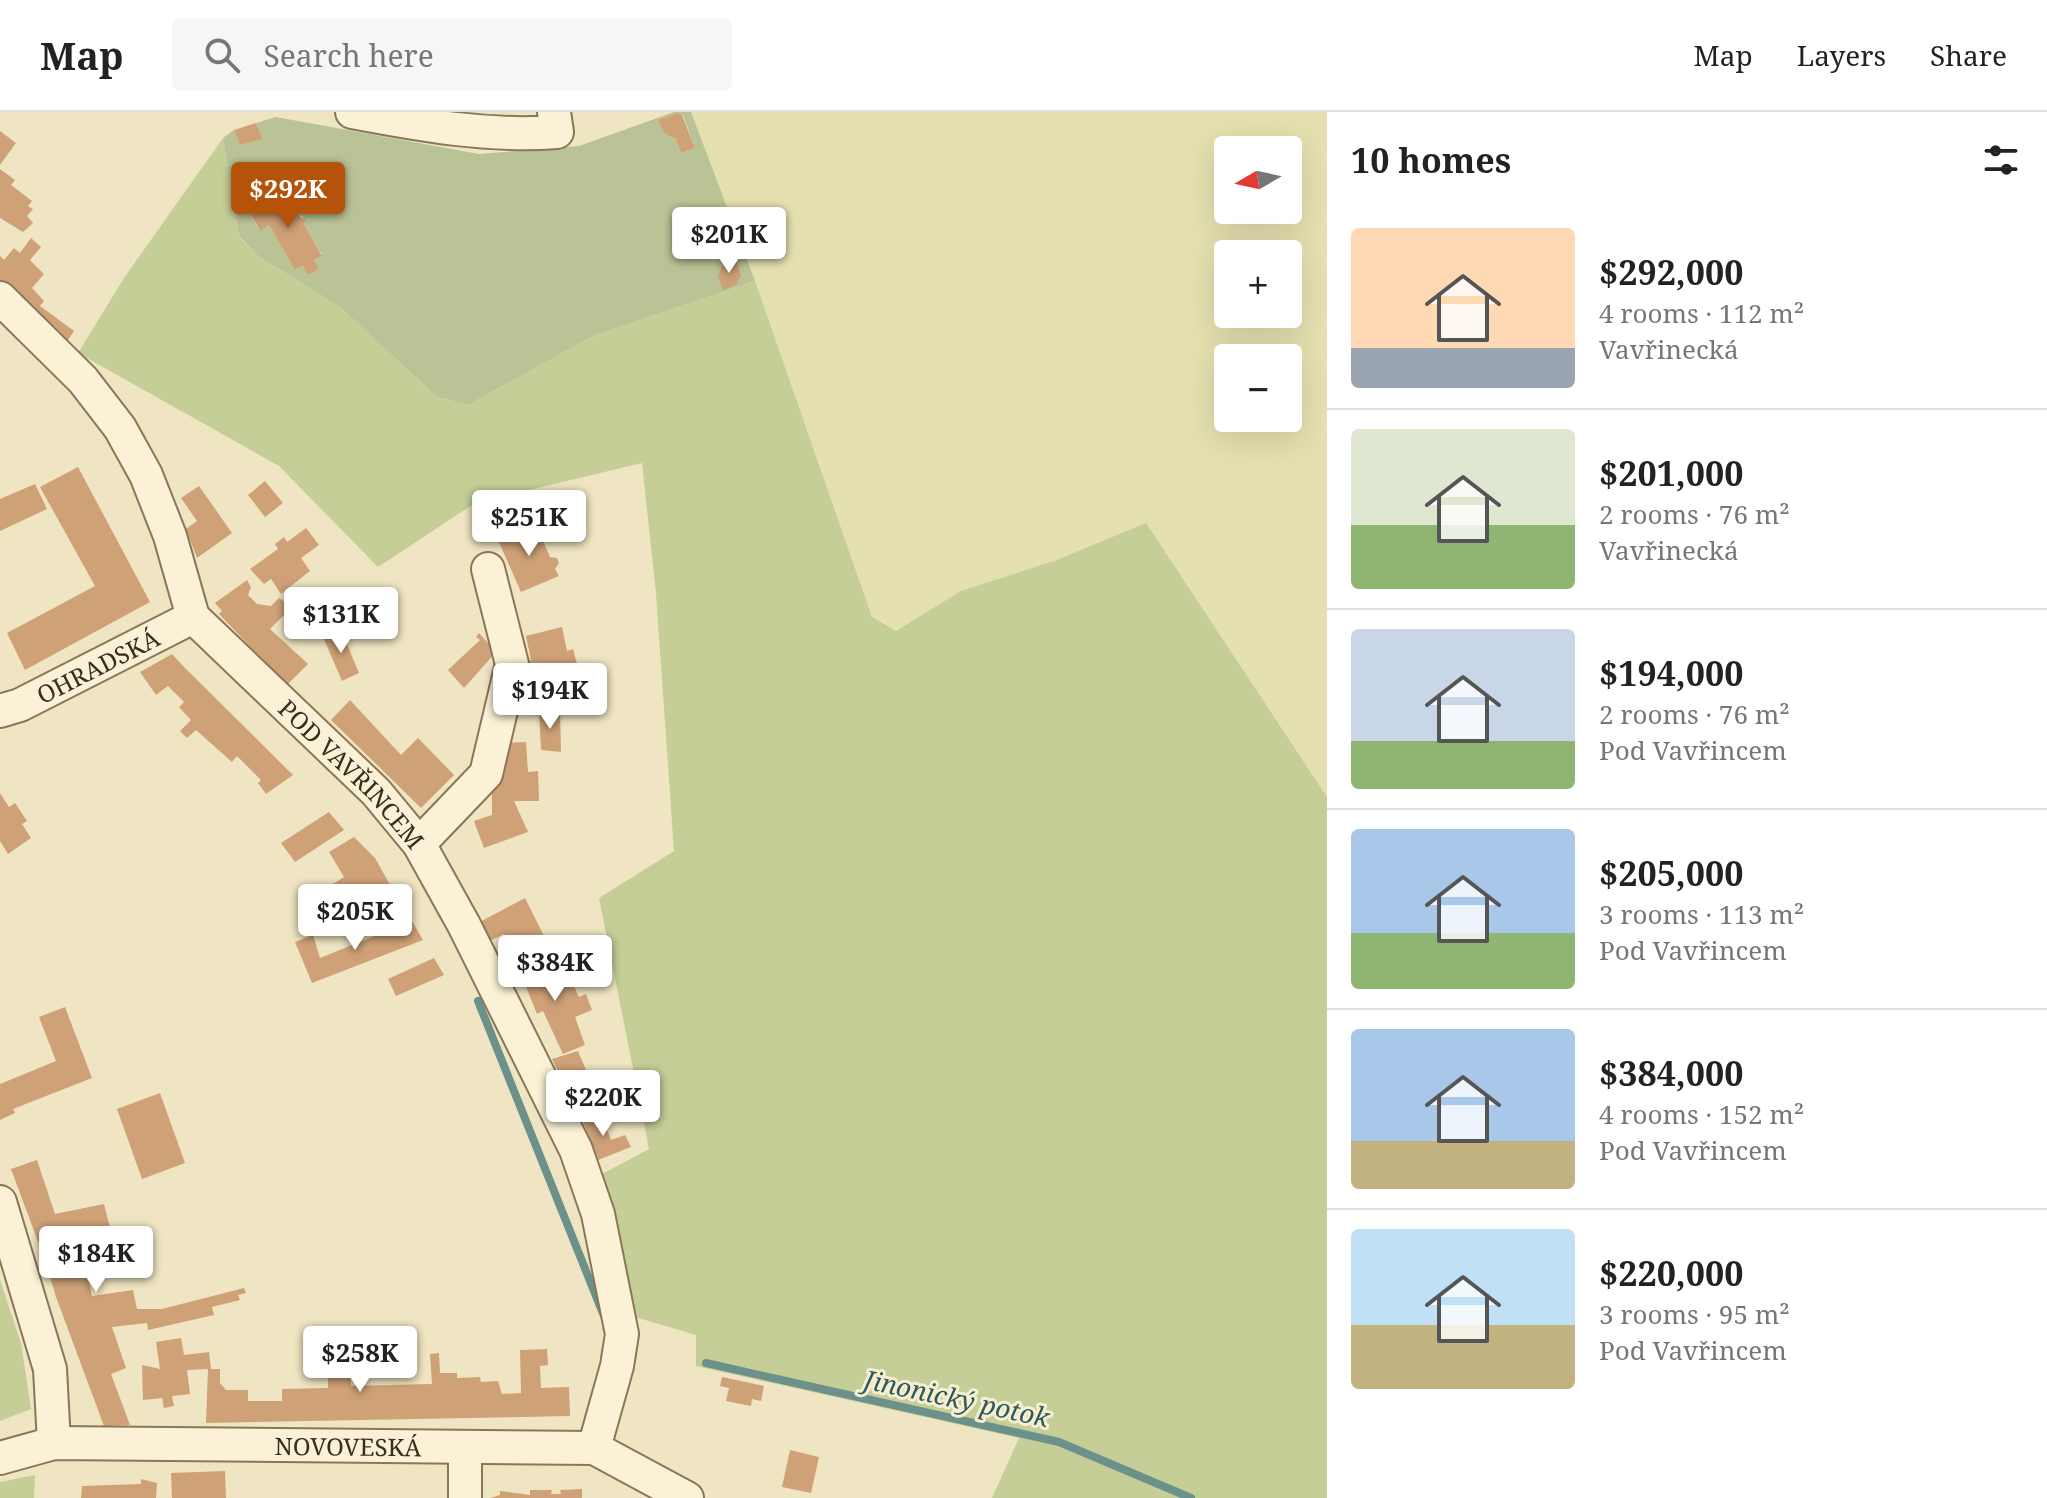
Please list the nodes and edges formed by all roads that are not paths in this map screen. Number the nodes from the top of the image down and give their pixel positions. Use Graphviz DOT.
graph roads {
  1 [pos="352,112"];
  2 [pos="555,122"];
  3 [pos="0,298"];
  4 [pos="488,569"];
  5 [pos="193,617"];
  6 [pos="0,711"];
  7 [pos="419,844"];
  8 [pos="0,1202"];
  9 [pos="54,1443"];
  10 [pos="465,1447"];
  11 [pos="594,1448"];
  12 [pos="0,1458"];
  13 [pos="465,1498"];
  14 [pos="687,1498"];
  1 -- 2 [label="street"];
  3 -- 5 [label="street"];
  4 -- 7 [label="street"];
  5 -- 6 [label="street, OHRADSKÁ"];
  5 -- 7 [label="street, POD VAVŘINCEM"];
  7 -- 11 [label="street, POD VAVŘINCEM"];
  8 -- 9 [label="street"];
  9 -- 10 [label="street, NOVOVESKÁ"];
  9 -- 12 [label="street, NOVOVESKÁ"];
  10 -- 11 [label="street, NOVOVESKÁ"];
  10 -- 13 [label="street"];
  11 -- 14 [label="street, NOVOVESKÁ"];
}
